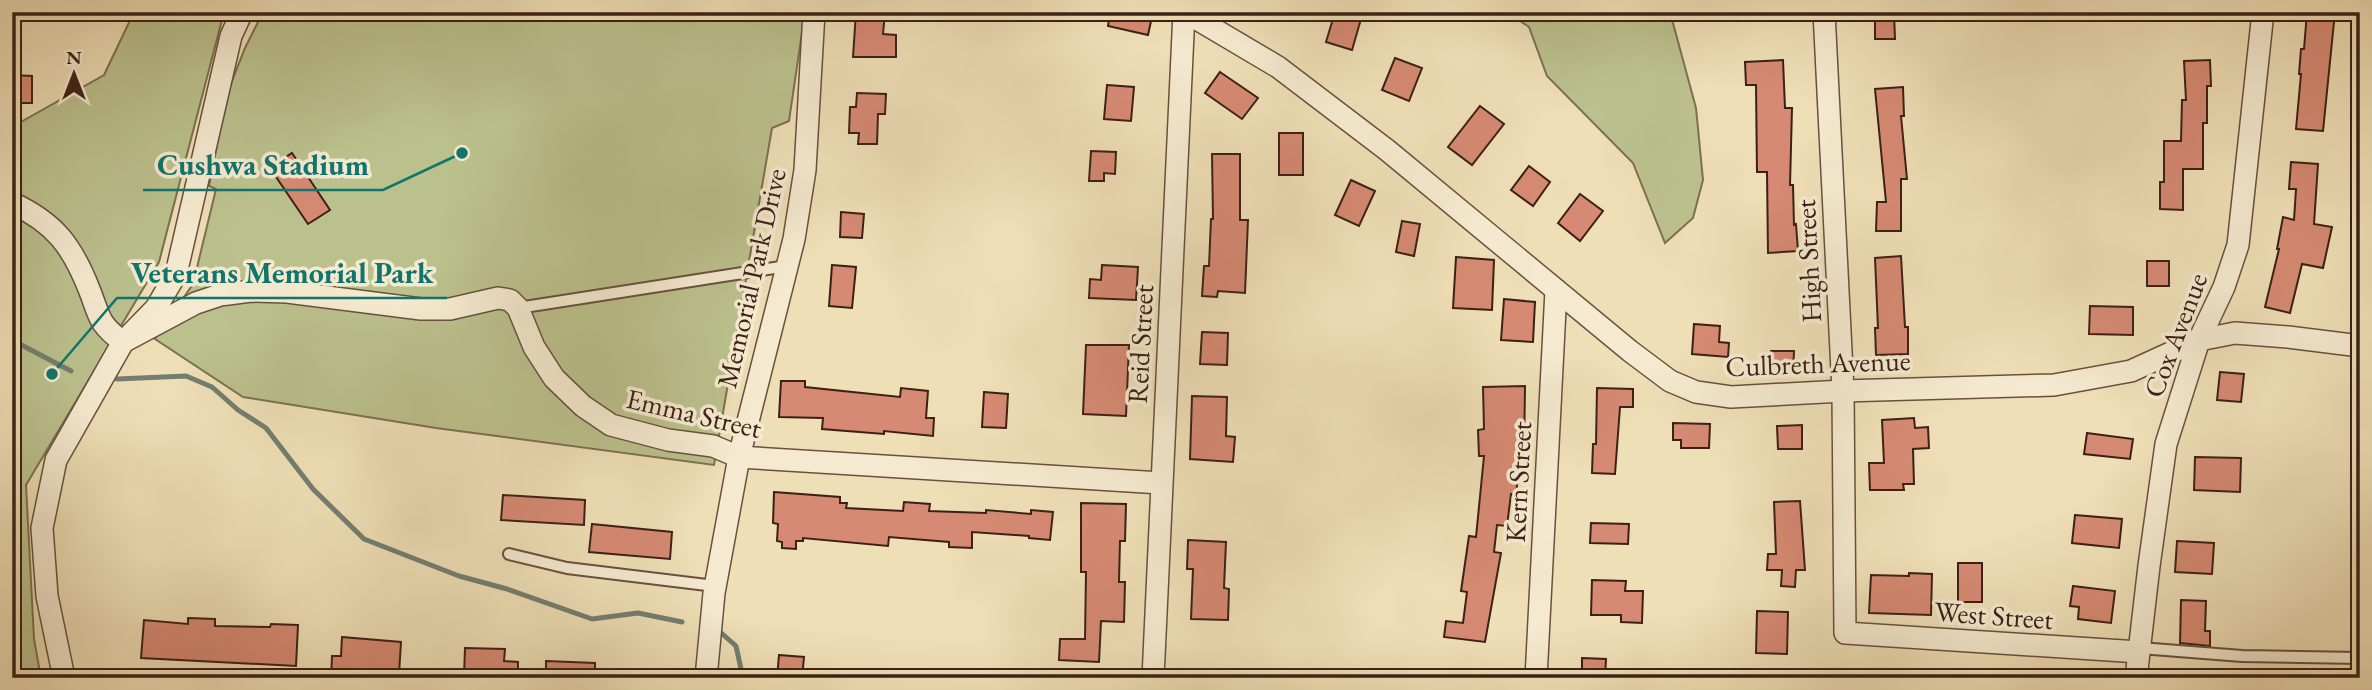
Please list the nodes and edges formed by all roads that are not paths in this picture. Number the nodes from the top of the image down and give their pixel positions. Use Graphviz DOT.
graph roads {
  1 [pos="242,12"];
  2 [pos="814,12"];
  3 [pos="1185,12"];
  4 [pos="1824,12"];
  5 [pos="2263,12"];
  6 [pos="12,203"];
  7 [pos="787,265"];
  8 [pos="1556,290"];
  9 [pos="518,308"];
  10 [pos="2199,340"];
  11 [pos="123,342"];
  12 [pos="2360,346"];
  13 [pos="1843,391"];
  14 [pos="739,457"];
  15 [pos="1161,483"];
  16 [pos="509,554"];
  17 [pos="715,586"];
  18 [pos="1845,633"];
  19 [pos="2139,650"];
  20 [pos="2360,658"];
  21 [pos="64,678"];
  22 [pos="706,678"];
  23 [pos="1153,678"];
  24 [pos="1536,678"];
  25 [pos="2136,678"];
  1 -- 11 [label="street"];
  2 -- 7 [label="street, Memorial Park Drive"];
  3 -- 8 [label="street, Culbreth Avenue"];
  3 -- 15 [label="street, Reid Street"];
  4 -- 13 [label="street, High Street"];
  5 -- 10 [label="street, Cox Avenue"];
  6 -- 11 [label="street"];
  7 -- 9 [label="lane"];
  7 -- 14 [label="street, Memorial Park Drive"];
  8 -- 13 [label="street, Culbreth Avenue"];
  8 -- 24 [label="street, Kern Street"];
  9 -- 11 [label="street"];
  9 -- 14 [label="street, Emma Street"];
  10 -- 12 [label="street, Culbreth Avenue"];
  10 -- 13 [label="street, Culbreth Avenue"];
  10 -- 19 [label="street, Cox Avenue"];
  11 -- 21 [label="street"];
  13 -- 18 [label="street, High Street"];
  14 -- 15 [label="street, Emma Street"];
  14 -- 17 [label="street, Memorial Park Drive"];
  15 -- 23 [label="street, Reid Street"];
  16 -- 17 [label="lane"];
  17 -- 22 [label="street, Memorial Park Drive"];
  18 -- 19 [label="street, West Street"];
  19 -- 20 [label="lane"];
  19 -- 25 [label="street, Cox Avenue"];
}
